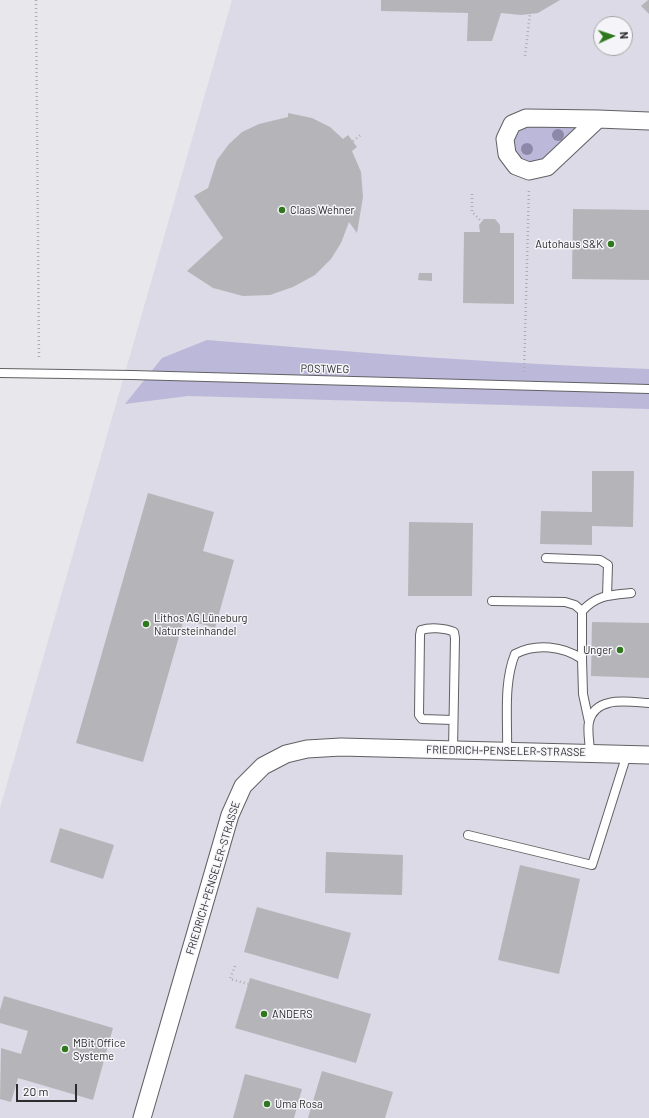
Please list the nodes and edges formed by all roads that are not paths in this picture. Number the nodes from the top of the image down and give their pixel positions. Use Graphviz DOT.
graph roads {
  1 [pos="598,119"];
  2 [pos="649,120"];
  3 [pos="0,374"];
  4 [pos="649,388"];
  5 [pos="546,558"];
  6 [pos="631,593"];
  7 [pos="607,596"];
  8 [pos="492,601"];
  9 [pos="582,611"];
  10 [pos="582,659"];
  11 [pos="649,703"];
  12 [pos="453,720"];
  13 [pos="589,722"];
  14 [pos="453,750"];
  15 [pos="507,752"];
  16 [pos="590,753"];
  17 [pos="627,754"];
  18 [pos="649,755"];
  19 [pos="468,835"];
  20 [pos="142,1118"];
  1 -- 1 [label="street"];
  1 -- 2 [label="street"];
  3 -- 4 [label="lane, POSTWEG"];
  5 -- 7 [label="lane"];
  6 -- 7 [label="lane"];
  7 -- 9 [label="lane"];
  8 -- 9 [label="lane"];
  9 -- 10 [label="lane"];
  10 -- 13 [label="lane"];
  10 -- 15 [label="lane"];
  11 -- 13 [label="lane"];
  12 -- 12 [label="lane"];
  12 -- 14 [label="lane"];
  13 -- 16 [label="lane"];
  14 -- 15 [label="street, FRIEDRICH-PENSELER-STRASSE"];
  14 -- 20 [label="street, FRIEDRICH-PENSELER-STRASSE"];
  15 -- 16 [label="street, FRIEDRICH-PENSELER-STRASSE"];
  16 -- 17 [label="street, FRIEDRICH-PENSELER-STRASSE"];
  17 -- 18 [label="street, FRIEDRICH-PENSELER-STRASSE"];
  17 -- 19 [label="lane"];
}
